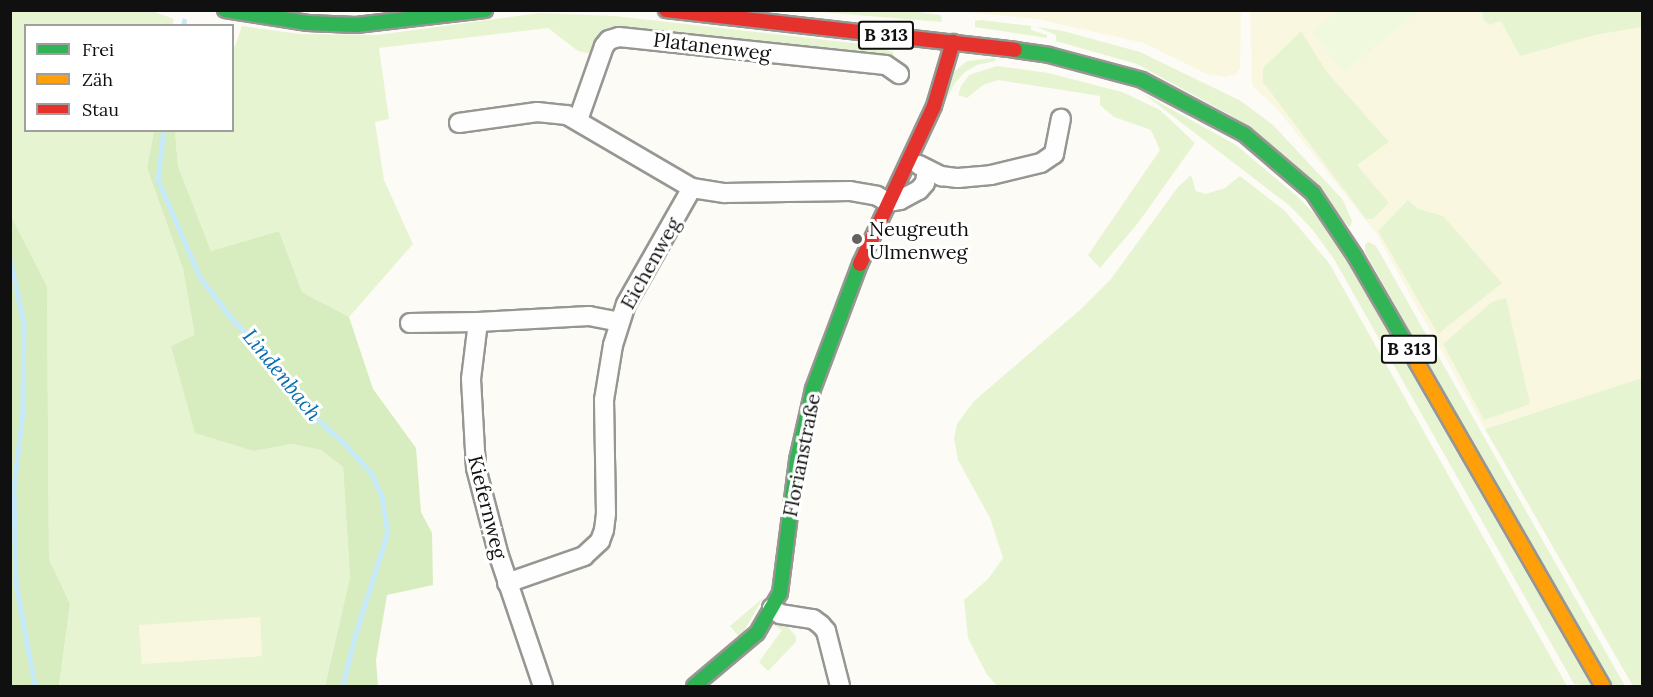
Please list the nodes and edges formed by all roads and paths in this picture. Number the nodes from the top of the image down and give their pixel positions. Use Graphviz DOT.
graph roads {
  1 [pos="225,10"];
  2 [pos="485,10"];
  3 [pos="666,10"];
  4 [pos="953,42"];
  5 [pos="899,74"];
  6 [pos="1061,119"];
  7 [pos="578,120"];
  8 [pos="459,123"];
  9 [pos="908,159"];
  10 [pos="927,169"];
  11 [pos="692,188"];
  12 [pos="888,202"];
  13 [pos="478,322"];
  14 [pos="619,322"];
  15 [pos="410,323"];
  16 [pos="507,583"];
  17 [pos="772,608"];
  18 [pos="543,687"];
  19 [pos="694,687"];
  20 [pos="840,687"];
  21 [pos="1603,687"];
  1 -- 2 [label="main road"];
  3 -- 4 [label="main road, B 313"];
  4 -- 9 [label="main road, Florianstraße"];
  4 -- 21 [label="main road, B 313"];
  5 -- 7 [label="street, Platanenweg"];
  6 -- 10 [label="street"];
  7 -- 8 [label="street"];
  7 -- 11 [label="street"];
  9 -- 10 [label="street"];
  9 -- 12 [label="main road, Florianstraße"];
  10 -- 12 [label="street"];
  11 -- 12 [label="street"];
  11 -- 14 [label="street, Eichenweg"];
  12 -- 17 [label="main road, Florianstraße"];
  13 -- 14 [label="street"];
  13 -- 15 [label="street"];
  13 -- 16 [label="street, Kiefernweg"];
  14 -- 16 [label="street, Eichenweg"];
  16 -- 18 [label="street, Kiefernweg"];
  17 -- 19 [label="main road, Florianstraße"];
  17 -- 20 [label="street"];
}
